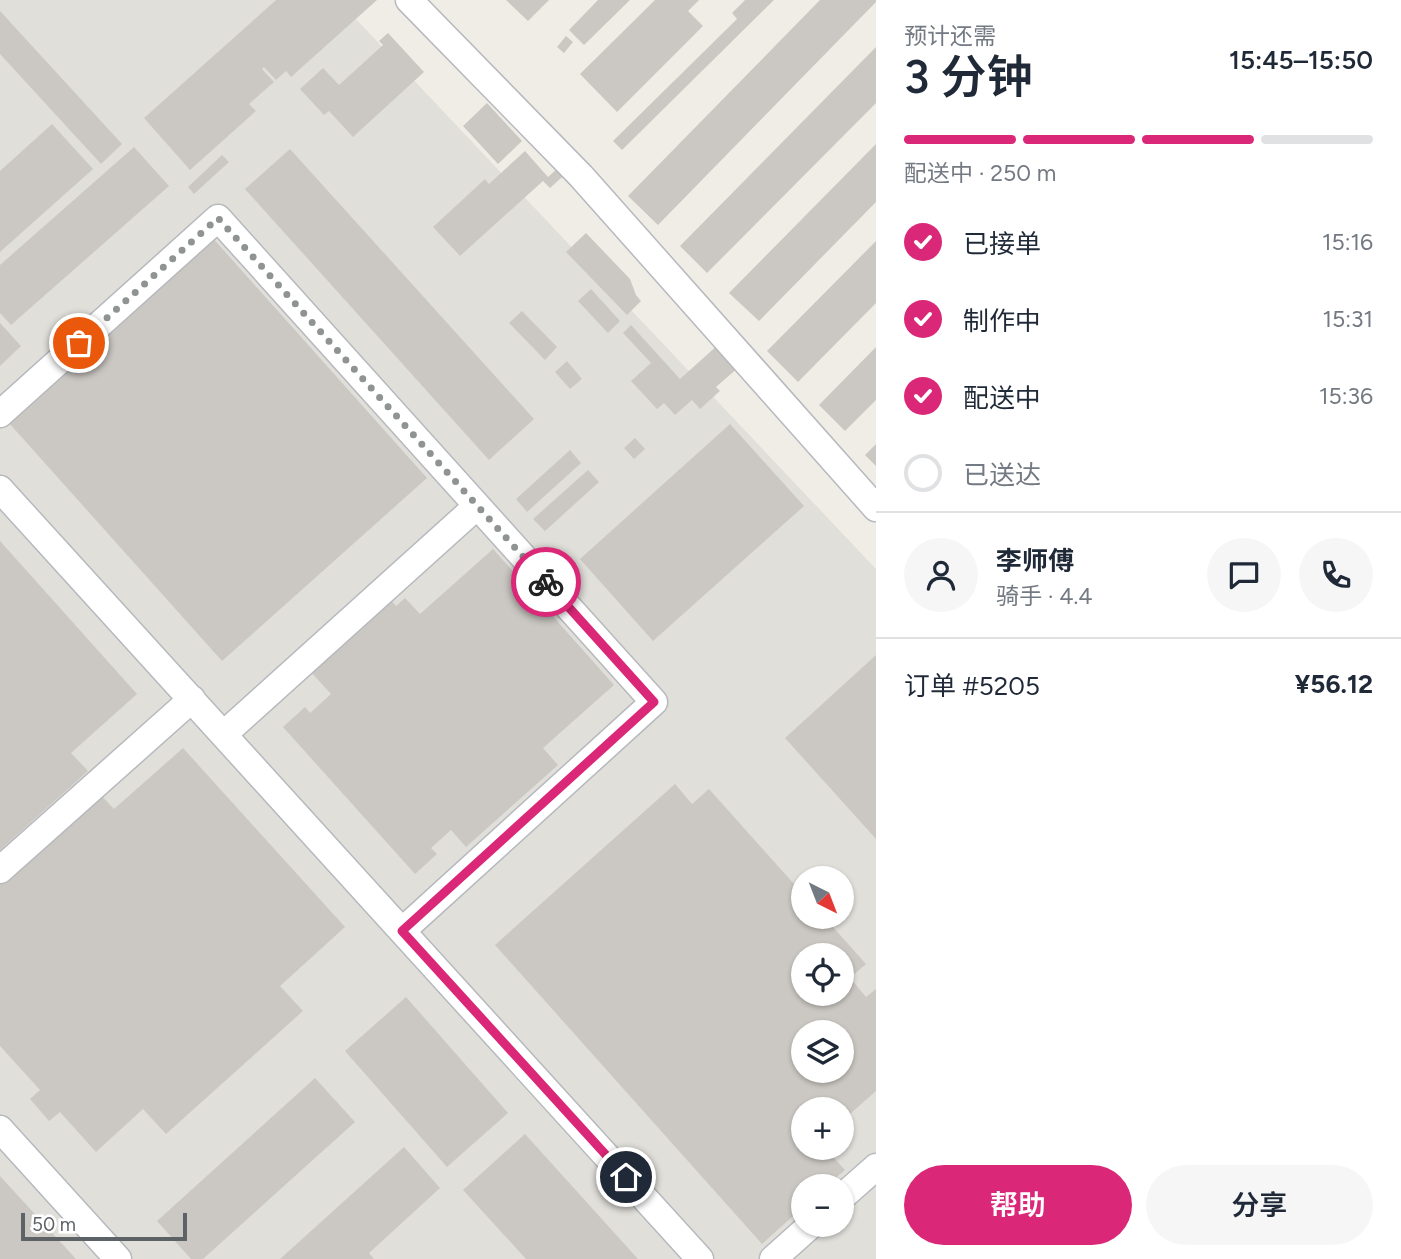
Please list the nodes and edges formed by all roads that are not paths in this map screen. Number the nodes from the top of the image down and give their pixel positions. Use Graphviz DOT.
graph roads {
  1 [pos="409,0"];
  2 [pos="0,414"];
  3 [pos="0,489"];
  4 [pos="477,506"];
  5 [pos="876,508"];
  6 [pos="192,699"];
  7 [pos="224,734"];
  8 [pos="0,870"];
  9 [pos="402,931"];
  10 [pos="0,1129"];
  11 [pos="876,1167"];
  12 [pos="854,1186"];
  13 [pos="798,1237"];
  14 [pos="118,1259"];
  15 [pos="701,1259"];
  16 [pos="773,1259"];
  1 -- 5 [label="street"];
  2 -- 4 [label="street"];
  3 -- 6 [label="street"];
  4 -- 7 [label="street"];
  4 -- 9 [label="street"];
  6 -- 7 [label="street"];
  6 -- 8 [label="street"];
  7 -- 9 [label="street"];
  9 -- 15 [label="street"];
  10 -- 14 [label="street"];
  11 -- 12 [label="street"];
  13 -- 16 [label="street"];
}
